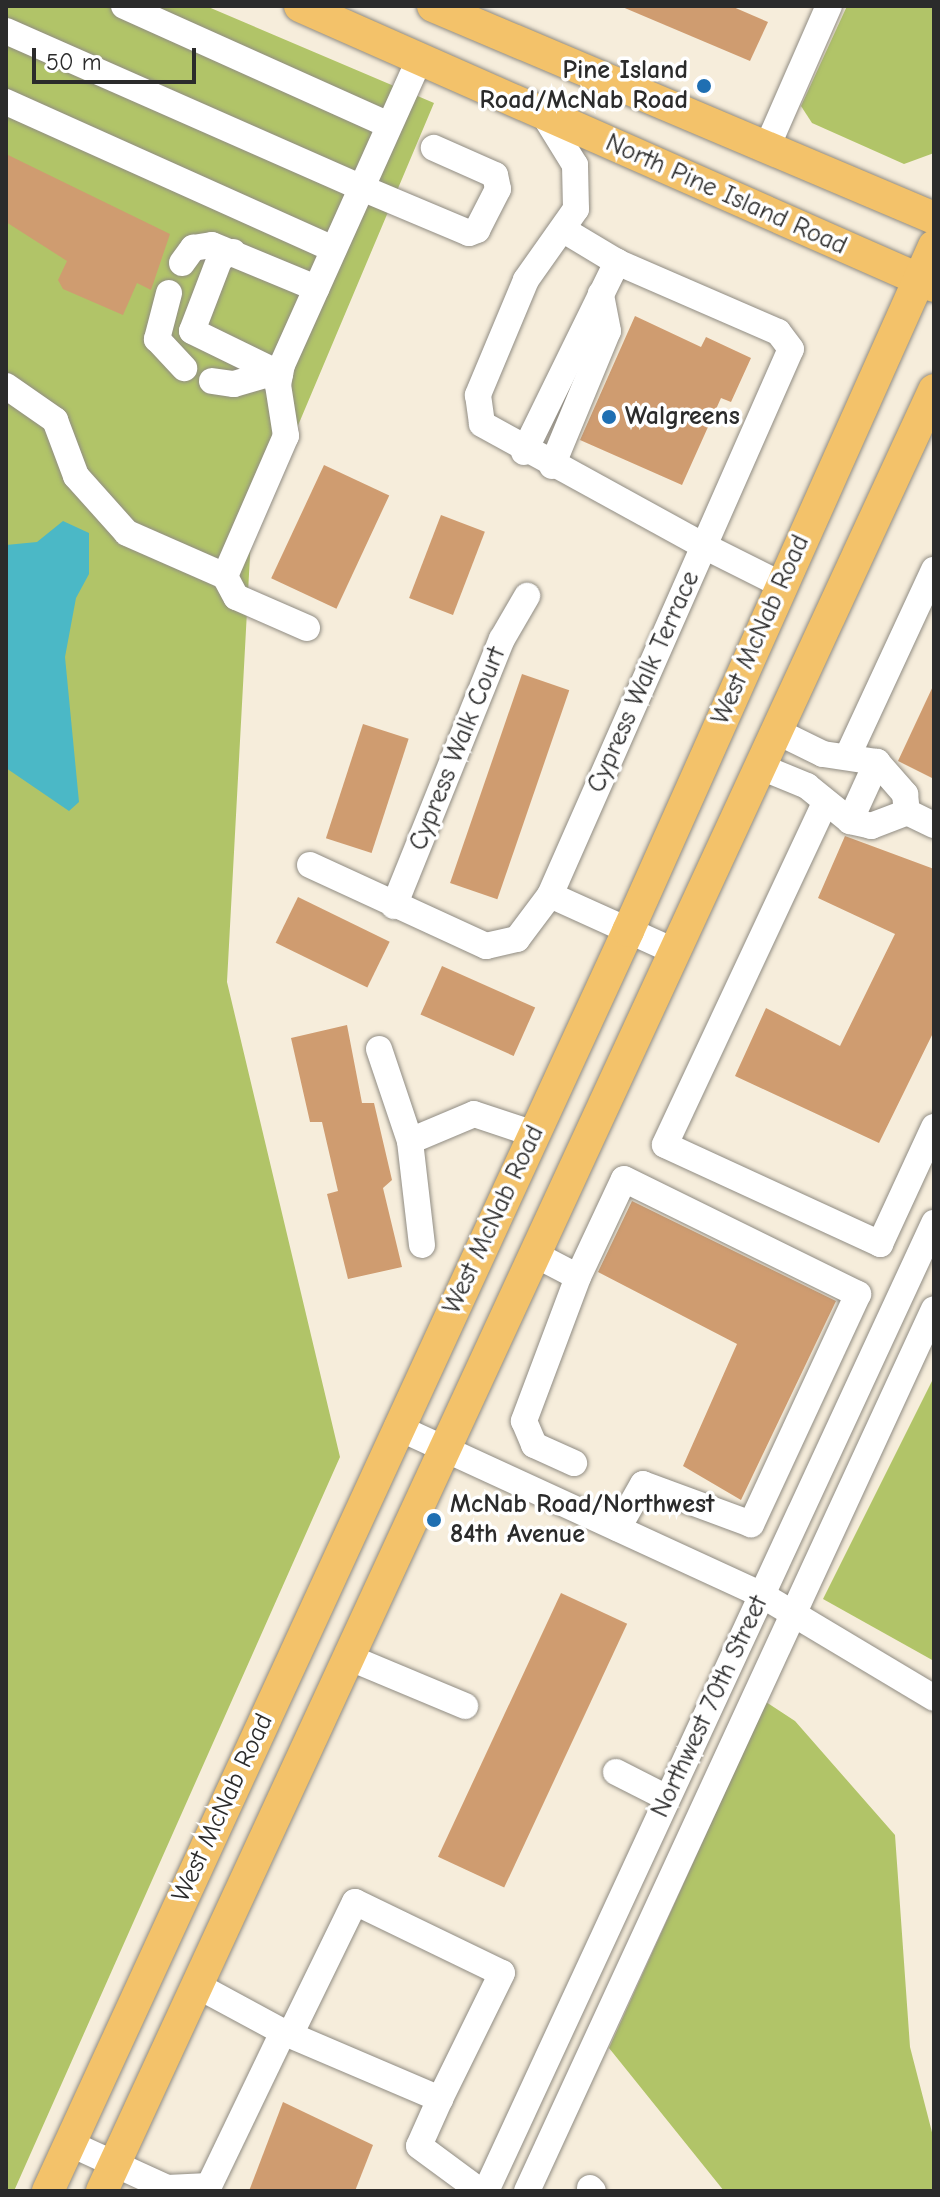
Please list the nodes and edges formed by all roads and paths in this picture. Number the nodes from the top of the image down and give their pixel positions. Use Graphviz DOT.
graph roads {
  1 [pos="124,6"];
  2 [pos="300,6"];
  3 [pos="433,6"];
  4 [pos="829,6"];
  5 [pos="6,31"];
  6 [pos="419,60"];
  7 [pos="6,102"];
  8 [pos="544,115"];
  9 [pos="389,125"];
  10 [pos="767,147"];
  11 [pos="434,148"];
  12 [pos="362,188"];
  13 [pos="934,218"];
  14 [pos="567,232"];
  15 [pos="934,246"];
  16 [pos="333,249"];
  17 [pos="233,252"];
  18 [pos="617,262"];
  19 [pos="182,263"];
  20 [pos="927,283"];
  21 [pos="316,288"];
  22 [pos="169,293"];
  23 [pos="601,294"];
  24 [pos="184,368"];
  25 [pos="278,373"];
  26 [pos="212,381"];
  27 [pos="6,386"];
  28 [pos="934,390"];
  29 [pos="524,452"];
  30 [pos="552,466"];
  31 [pos="704,546"];
  32 [pos="934,570"];
  33 [pos="225,576"];
  34 [pos="780,584"];
  35 [pos="527,596"];
  36 [pos="307,628"];
  37 [pos="778,732"];
  38 [pos="849,753"];
  39 [pos="877,762"];
  40 [pos="761,767"];
  41 [pos="824,805"];
  42 [pos="907,812"];
  43 [pos="850,821"];
  44 [pos="934,825"];
  45 [pos="310,865"];
  46 [pos="550,895"];
  47 [pos="394,906"];
  48 [pos="628,931"];
  49 [pos="676,952"];
  50 [pos="379,1049"];
  51 [pos="934,1127"];
  52 [pos="534,1134"];
  53 [pos="410,1141"];
  54 [pos="934,1223"];
  55 [pos="422,1245"];
  56 [pos="536,1255"];
  57 [pos="923,1275"];
  58 [pos="578,1277"];
  59 [pos="934,1309"];
  60 [pos="397,1427"];
  61 [pos="442,1447"];
  62 [pos="574,1463"];
  63 [pos="618,1528"];
  64 [pos="762,1595"];
  65 [pos="791,1612"];
  66 [pos="348,1657"];
  67 [pos="934,1698"];
  68 [pos="465,1706"];
  69 [pos="616,1772"];
  70 [pos="667,1798"];
  71 [pos="198,1986"];
  72 [pos="286,2034"];
  73 [pos="440,2099"];
  74 [pos="71,2144"];
  75 [pos="108,2177"];
  76 [pos="48,2191"];
  77 [pos="483,2191"];
  78 [pos="527,2191"];
  1 -- 9 [label="street"];
  2 -- 6 [label="main road, North Pine Island Road"];
  3 -- 10 [label="main road"];
  4 -- 10 [label="street"];
  5 -- 12 [label="street"];
  6 -- 8 [label="main road, North Pine Island Road"];
  6 -- 9 [label="street"];
  7 -- 16 [label="street"];
  8 -- 14 [label="street"];
  8 -- 20 [label="main road, North Pine Island Road"];
  9 -- 12 [label="street"];
  10 -- 13 [label="main road"];
  11 -- 12 [label="street"];
  12 -- 16 [label="street"];
  14 -- 18 [label="street"];
  14 -- 29 [label="street"];
  15 -- 20 [label="main road, West McNab Road"];
  16 -- 21 [label="street"];
  17 -- 19 [label="street"];
  17 -- 21 [label="street"];
  17 -- 25 [label="street"];
  18 -- 23 [label="street"];
  18 -- 31 [label="street"];
  20 -- 34 [label="main road, West McNab Road"];
  21 -- 25 [label="street"];
  22 -- 24 [label="street"];
  23 -- 29 [label="street"];
  23 -- 30 [label="street"];
  25 -- 26 [label="street"];
  25 -- 33 [label="street"];
  27 -- 33 [label="street"];
  28 -- 37 [label="main road, West McNab Road"];
  29 -- 30 [label="street"];
  30 -- 31 [label="street"];
  31 -- 34 [label="street, Cypress Walk Terrace"];
  31 -- 46 [label="street, Cypress Walk Terrace"];
  32 -- 38 [label="street"];
  33 -- 36 [label="street"];
  34 -- 48 [label="main road, West McNab Road"];
  35 -- 47 [label="street, Cypress Walk Court"];
  37 -- 38 [label="street"];
  37 -- 40 [label="main road, West McNab Road"];
  38 -- 39 [label="street"];
  39 -- 42 [label="street"];
  39 -- 43 [label="street"];
  40 -- 41 [label="street"];
  40 -- 49 [label="main road, West McNab Road"];
  41 -- 43 [label="street"];
  41 -- 51 [label="street"];
  42 -- 43 [label="street"];
  42 -- 44 [label="street"];
  45 -- 47 [label="street, Cypress Walk Terrace"];
  46 -- 47 [label="street, Cypress Walk Terrace"];
  46 -- 48 [label="street"];
  48 -- 49 [label="street"];
  48 -- 52 [label="main road, West McNab Road"];
  49 -- 56 [label="main road, West McNab Road"];
  50 -- 53 [label="street"];
  52 -- 53 [label="street"];
  52 -- 60 [label="main road, West McNab Road"];
  53 -- 55 [label="street"];
  54 -- 57 [label="street, Northwest 70th Street"];
  56 -- 58 [label="street"];
  56 -- 61 [label="main road, West McNab Road"];
  57 -- 64 [label="street, Northwest 70th Street"];
  58 -- 62 [label="street"];
  58 -- 63 [label="street"];
  59 -- 65 [label="street, Northwest 70th Street"];
  60 -- 61 [label="street"];
  60 -- 74 [label="main road, West McNab Road"];
  61 -- 63 [label="street"];
  61 -- 66 [label="main road, West McNab Road"];
  63 -- 64 [label="street"];
  64 -- 65 [label="street"];
  64 -- 70 [label="street, Northwest 70th Street"];
  65 -- 67 [label="street"];
  65 -- 78 [label="street, Northwest 70th Street"];
  66 -- 68 [label="street"];
  66 -- 71 [label="main road, West McNab Road"];
  69 -- 70 [label="street"];
  70 -- 77 [label="street, Northwest 70th Street"];
  71 -- 72 [label="street"];
  71 -- 75 [label="main road, West McNab Road"];
  72 -- 73 [label="street"];
  72 -- 73 [label="street"];
  72 -- 75 [label="street"];
  73 -- 77 [label="street"];
  74 -- 75 [label="street"];
  74 -- 76 [label="main road, West McNab Road"];
}
